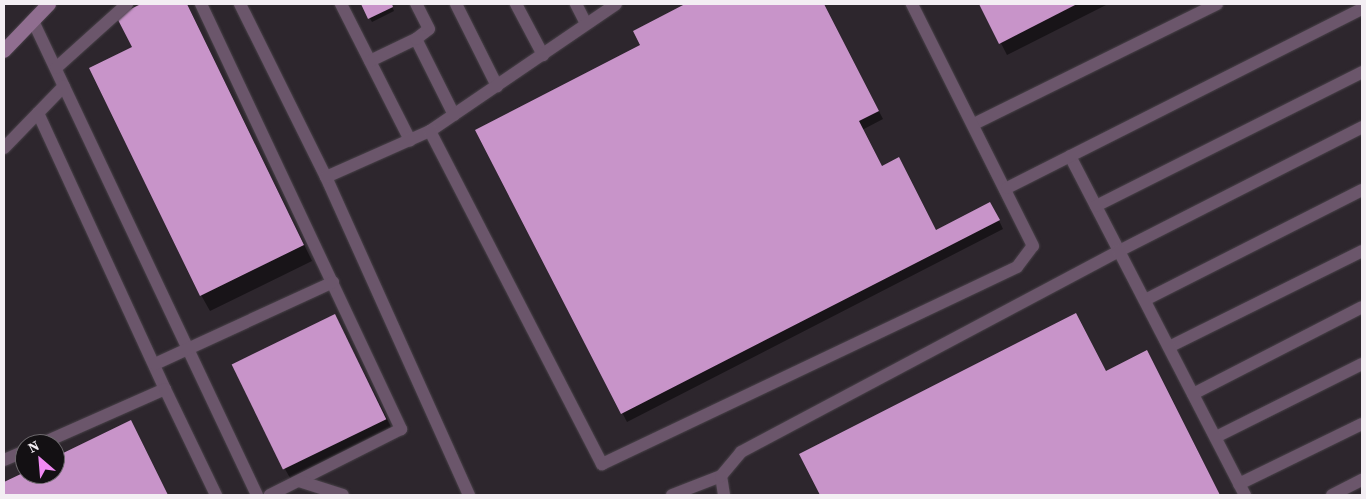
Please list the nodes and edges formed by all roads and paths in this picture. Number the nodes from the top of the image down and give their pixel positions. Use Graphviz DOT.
graph roads {
  1 [pos="49,4"];
  2 [pos="127,4"];
  3 [pos="201,4"];
  4 [pos="240,4"];
  5 [pos="341,4"];
  6 [pos="416,4"];
  7 [pos="456,4"];
  8 [pos="516,4"];
  9 [pos="576,4"];
  10 [pos="616,4"];
  11 [pos="912,4"];
  12 [pos="1217,4"];
  13 [pos="1362,8"];
  14 [pos="33,21"];
  15 [pos="586,24"];
  16 [pos="416,40"];
  17 [pos="4,51"];
  18 [pos="543,55"];
  19 [pos="370,60"];
  20 [pos="56,68"];
  21 [pos="1362,72"];
  22 [pos="64,86"];
  23 [pos="497,86"];
  24 [pos="38,112"];
  25 [pos="454,115"];
  26 [pos="974,124"];
  27 [pos="1362,127"];
  28 [pos="430,130"];
  29 [pos="410,140"];
  30 [pos="4,148"];
  31 [pos="1070,156"];
  32 [pos="326,178"];
  33 [pos="1007,188"];
  34 [pos="1362,190"];
  35 [pos="1096,206"];
  36 [pos="1119,251"];
  37 [pos="1362,251"];
  38 [pos="333,282"];
  39 [pos="1145,300"];
  40 [pos="1362,307"];
  41 [pos="1169,347"];
  42 [pos="189,350"];
  43 [pos="155,364"];
  44 [pos="1362,364"];
  45 [pos="165,389"];
  46 [pos="1193,394"];
  47 [pos="1362,424"];
  48 [pos="64,434"];
  49 [pos="1216,437"];
  50 [pos="721,476"];
  51 [pos="1362,480"];
  52 [pos="299,481"];
  53 [pos="1242,490"];
  54 [pos="216,495"];
  55 [pos="256,495"];
  56 [pos="270,495"];
  57 [pos="343,495"];
  58 [pos="469,495"];
  59 [pos="672,495"];
  60 [pos="724,495"];
  61 [pos="1332,495"];
  1 -- 14 [label="main road"];
  2 -- 20 [label="lane"];
  3 -- 38 [label="lane"];
  4 -- 32 [label="lane"];
  5 -- 19 [label="lane"];
  6 -- 16 [label="lane"];
  7 -- 23 [label="lane"];
  8 -- 18 [label="lane"];
  9 -- 15 [label="lane"];
  10 -- 15 [label="lane"];
  11 -- 26 [label="lane"];
  12 -- 26 [label="lane"];
  13 -- 31 [label="lane"];
  14 -- 17 [label="main road"];
  14 -- 20 [label="lane"];
  15 -- 18 [label="lane"];
  16 -- 19 [label="lane"];
  16 -- 25 [label="lane"];
  18 -- 23 [label="lane"];
  19 -- 29 [label="lane"];
  20 -- 22 [label="lane"];
  21 -- 35 [label="lane"];
  22 -- 24 [label="lane"];
  22 -- 42 [label="lane"];
  23 -- 25 [label="lane"];
  24 -- 30 [label="lane"];
  24 -- 43 [label="lane"];
  25 -- 28 [label="lane"];
  26 -- 33 [label="lane"];
  27 -- 36 [label="lane"];
  28 -- 29 [label="lane"];
  28 -- 33 [label="lane"];
  29 -- 32 [label="lane"];
  31 -- 33 [label="lane"];
  31 -- 35 [label="lane"];
  32 -- 58 [label="lane"];
  34 -- 39 [label="lane"];
  35 -- 36 [label="lane"];
  36 -- 39 [label="lane"];
  36 -- 50 [label="lane"];
  37 -- 41 [label="lane"];
  38 -- 42 [label="lane"];
  38 -- 52 [label="lane"];
  39 -- 41 [label="lane"];
  40 -- 46 [label="lane"];
  41 -- 46 [label="lane"];
  42 -- 43 [label="lane"];
  42 -- 55 [label="lane"];
  43 -- 45 [label="lane"];
  44 -- 49 [label="lane"];
  45 -- 48 [label="lane"];
  45 -- 54 [label="lane"];
  46 -- 49 [label="lane"];
  47 -- 53 [label="lane"];
  49 -- 53 [label="lane"];
  50 -- 59 [label="lane"];
  50 -- 60 [label="lane"];
  51 -- 61 [label="lane"];
  52 -- 56 [label="lane"];
  52 -- 57 [label="lane"];
}
